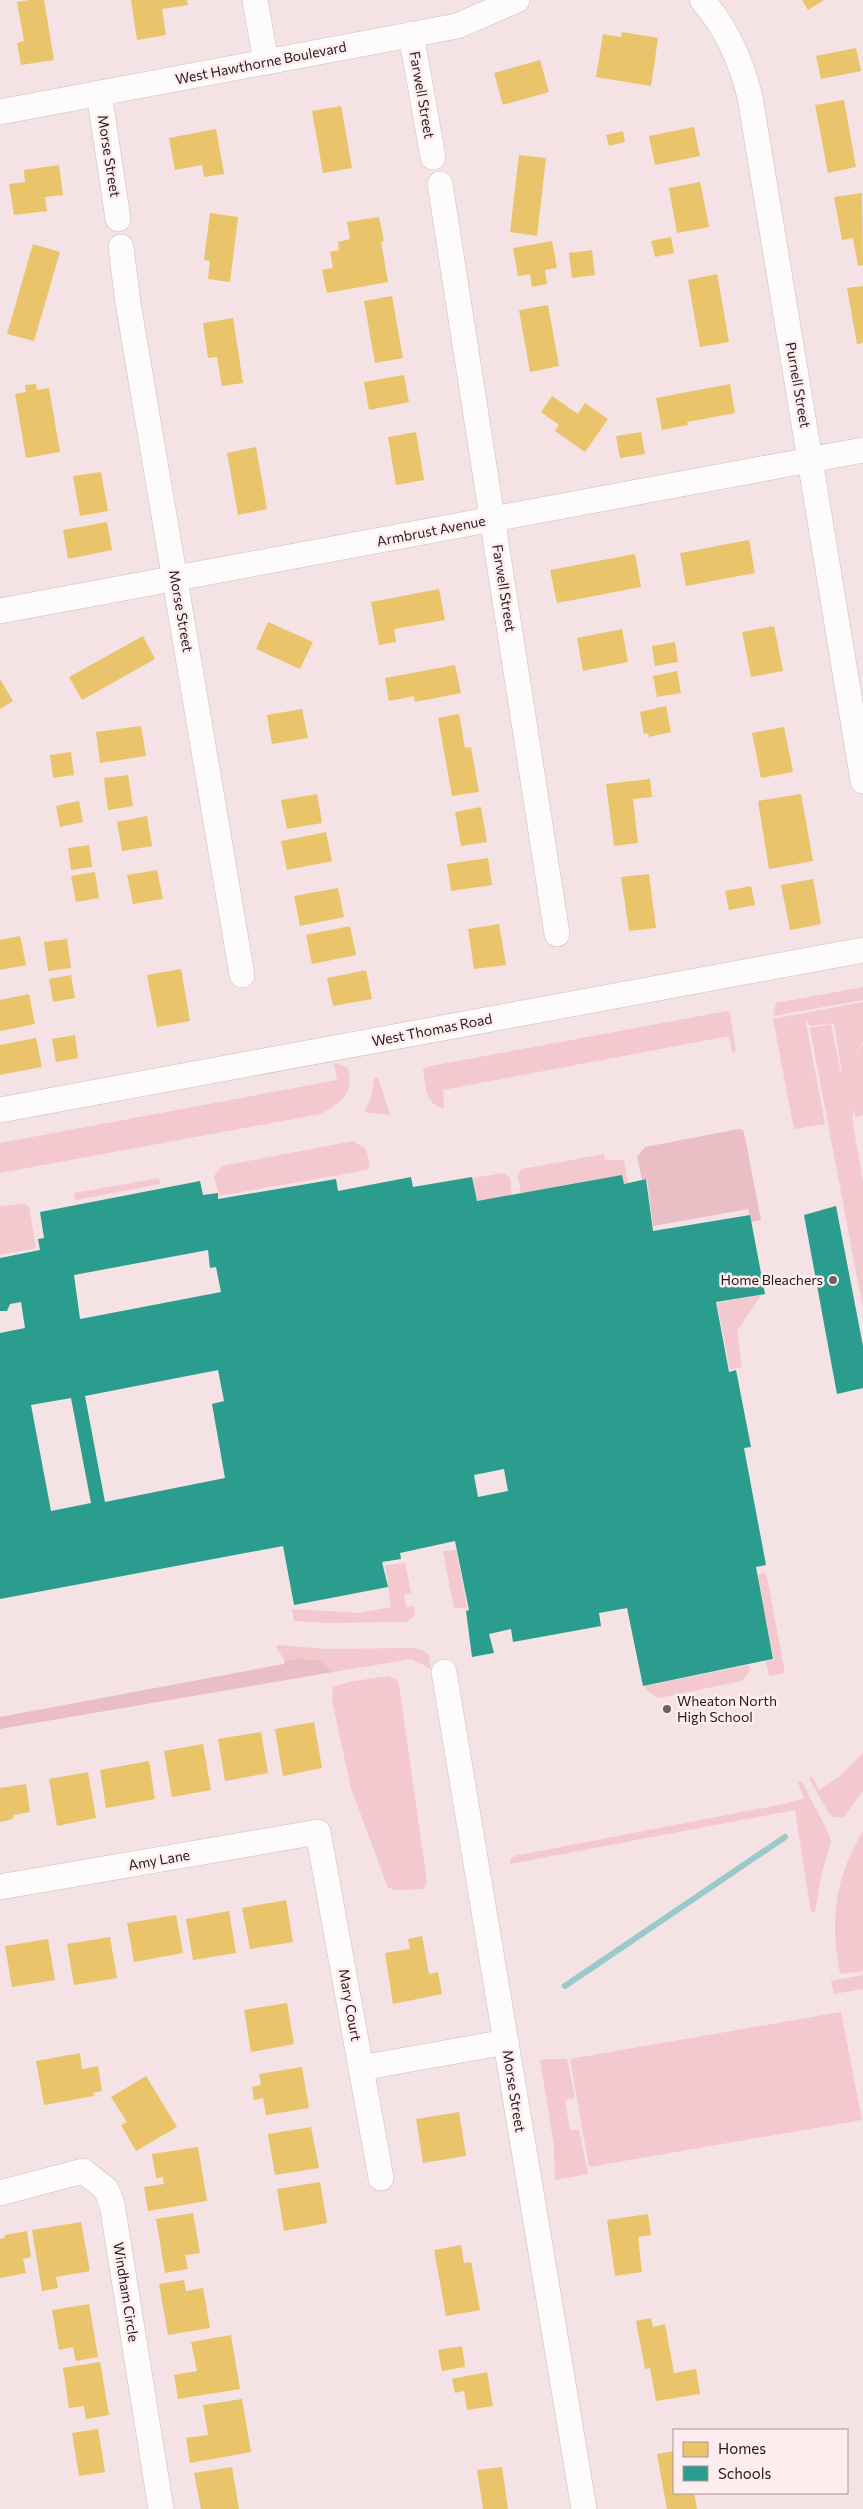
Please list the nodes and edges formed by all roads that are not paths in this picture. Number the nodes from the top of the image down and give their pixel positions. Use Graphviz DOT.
graph roads {
  1 [pos="255,0"];
  2 [pos="517,0"];
  3 [pos="702,0"];
  4 [pos="411,34"];
  5 [pos="266,62"];
  6 [pos="99,93"];
  7 [pos="0,112"];
  8 [pos="434,157"];
  9 [pos="440,184"];
  10 [pos="118,219"];
  11 [pos="121,247"];
  12 [pos="863,450"];
  13 [pos="810,460"];
  14 [pos="493,519"];
  15 [pos="176,578"];
  16 [pos="0,611"];
  17 [pos="863,781"];
  18 [pos="556,934"];
  19 [pos="863,950"];
  20 [pos="242,975"];
  21 [pos="0,1110"];
  22 [pos="444,1672"];
  23 [pos="318,1832"];
  24 [pos="0,1887"];
  25 [pos="506,2042"];
  26 [pos="361,2068"];
  27 [pos="381,2178"];
  28 [pos="0,2193"];
  29 [pos="161,2509"];
  30 [pos="584,2509"];
  1 -- 5 [label="street"];
  2 -- 4 [label="street, West Hawthorne Boulevard"];
  3 -- 13 [label="street, Purnell Street"];
  4 -- 5 [label="street, West Hawthorne Boulevard"];
  4 -- 8 [label="street, Farwell Street"];
  5 -- 6 [label="street, West Hawthorne Boulevard"];
  6 -- 7 [label="street, West Hawthorne Boulevard"];
  6 -- 10 [label="street, Morse Street"];
  9 -- 14 [label="street, Farwell Street"];
  11 -- 15 [label="street, Morse Street"];
  12 -- 13 [label="street, Armbrust Avenue"];
  13 -- 14 [label="street, Armbrust Avenue"];
  13 -- 17 [label="street, Purnell Street"];
  14 -- 15 [label="street, Armbrust Avenue"];
  14 -- 18 [label="street, Farwell Street"];
  15 -- 16 [label="street, Armbrust Avenue"];
  15 -- 20 [label="street, Morse Street"];
  19 -- 21 [label="street, West Thomas Road"];
  22 -- 25 [label="street, Morse Street"];
  23 -- 24 [label="street, Amy Lane"];
  23 -- 26 [label="street, Mary Court"];
  25 -- 26 [label="street"];
  25 -- 30 [label="street, Morse Street"];
  26 -- 27 [label="street, Mary Court"];
  28 -- 29 [label="street, Windham Circle"];
}
